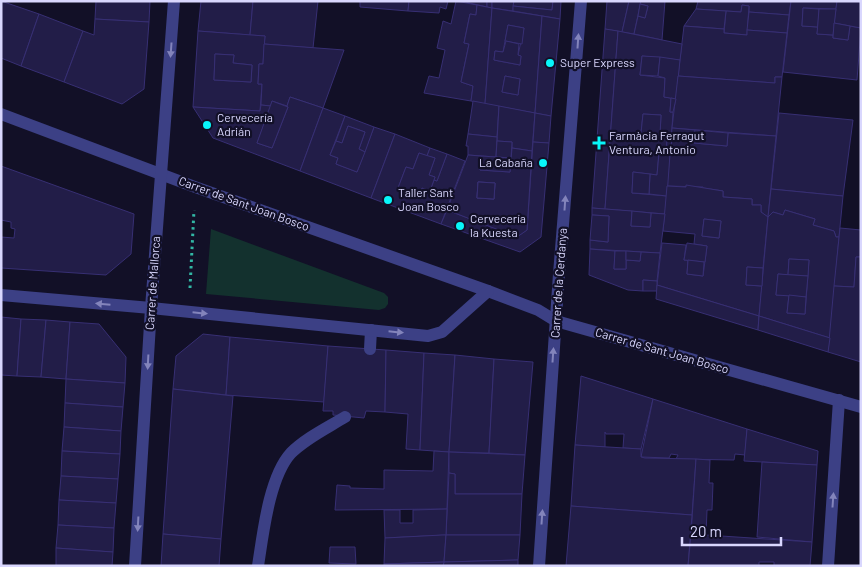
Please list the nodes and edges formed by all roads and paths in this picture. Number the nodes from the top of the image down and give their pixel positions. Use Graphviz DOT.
graph roads {
  1 [pos="174,1"];
  2 [pos="581,1"];
  3 [pos="1,114"];
  4 [pos="162,174"];
  5 [pos="195,187"];
  6 [pos="488,291"];
  7 [pos="1,295"];
  8 [pos="151,308"];
  9 [pos="190,312"];
  10 [pos="556,322"];
  11 [pos="371,330"];
  12 [pos="370,349"];
  13 [pos="839,400"];
  14 [pos="861,407"];
  15 [pos="345,417"];
  16 [pos="136,566"];
  17 [pos="258,566"];
  18 [pos="539,566"];
  19 [pos="828,566"];
  1 -- 4 [label="street, Carrer de Mallorca, one-way"];
  10 -- 2 [label="street, Carrer de la Cerdanya, one-way"];
  3 -- 4 [label="street, Carrer de Sant Joan Bosco"];
  4 -- 5 [label="street, Carrer de Sant Joan Bosco"];
  4 -- 8 [label="street, Carrer de Mallorca"];
  5 -- 6 [label="street, Carrer de Sant Joan Bosco"];
  5 -- 9 [label="path"];
  6 -- 10 [label="street, Carrer de Sant Joan Bosco"];
  11 -- 6 [label="street, one-way"];
  8 -- 7 [label="street, one-way"];
  8 -- 9 [label="street"];
  8 -- 16 [label="street, Carrer de Mallorca, one-way"];
  9 -- 11 [label="street, one-way"];
  10 -- 13 [label="street, Carrer de Sant Joan Bosco"];
  18 -- 10 [label="street, Carrer de la Cerdanya, one-way"];
  11 -- 12 [label="street"];
  13 -- 14 [label="street, Carrer de Sant Joan Bosco"];
  19 -- 13 [label="street, one-way"];
  15 -- 17 [label="street"];
}
